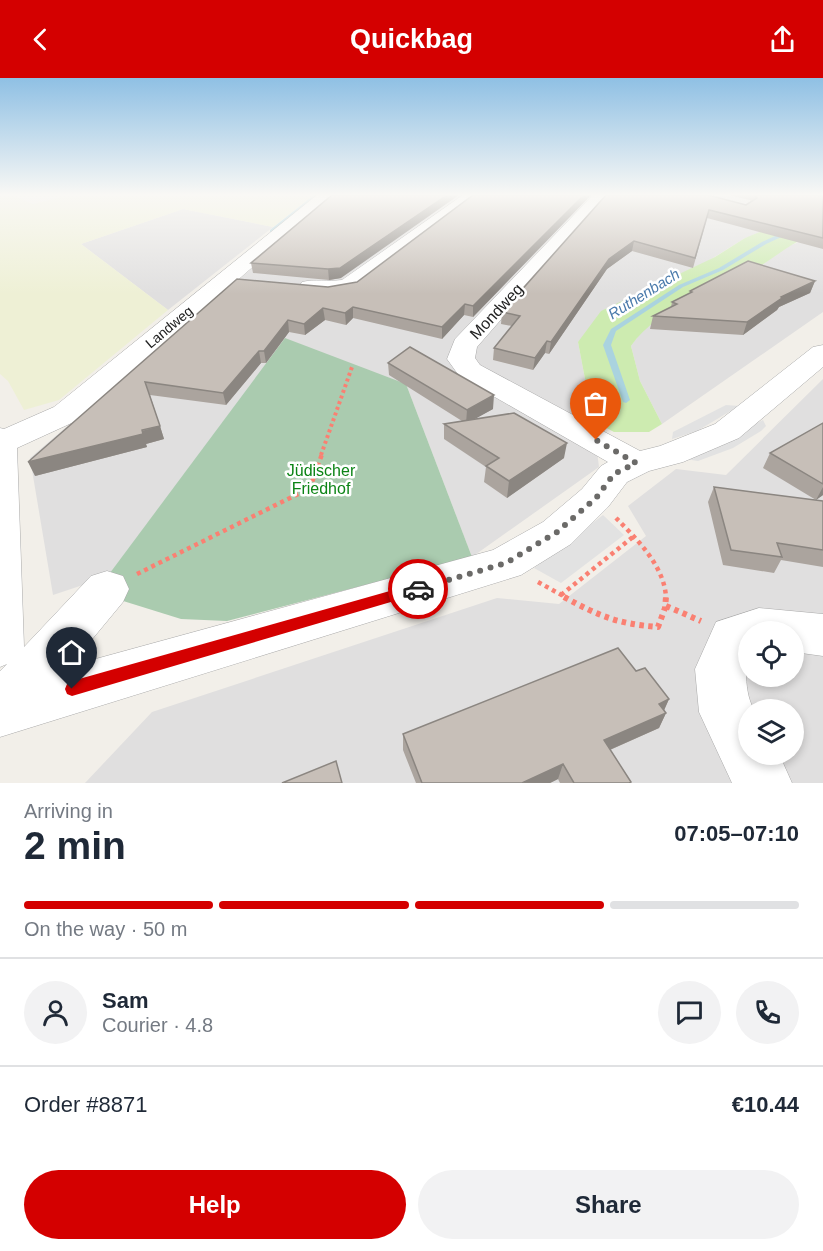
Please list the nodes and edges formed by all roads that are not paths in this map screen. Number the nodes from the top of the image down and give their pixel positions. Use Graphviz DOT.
graph roads {
  1 [pos="287,228"];
  2 [pos="428,228"];
  3 [pos="572,228"];
  4 [pos="224,280"];
  5 [pos="259,283"];
  6 [pos="294,286"];
  7 [pos="823,353"];
  8 [pos="1,441"];
  9 [pos="636,463"];
  10 [pos="107,589"];
  11 [pos="0,626"];
  12 [pos="823,635"];
  13 [pos="0,710"];
  14 [pos="763,783"];
  1 -- 4 [label="street, Landweg"];
  2 -- 6 [label="street"];
  3 -- 9 [label="street, Mondweg"];
  4 -- 5 [label="street"];
  4 -- 8 [label="street, Landweg"];
  7 -- 9 [label="street"];
  8 -- 11 [label="street"];
  9 -- 13 [label="street"];
  10 -- 13 [label="street"];
  12 -- 14 [label="street"];
}
